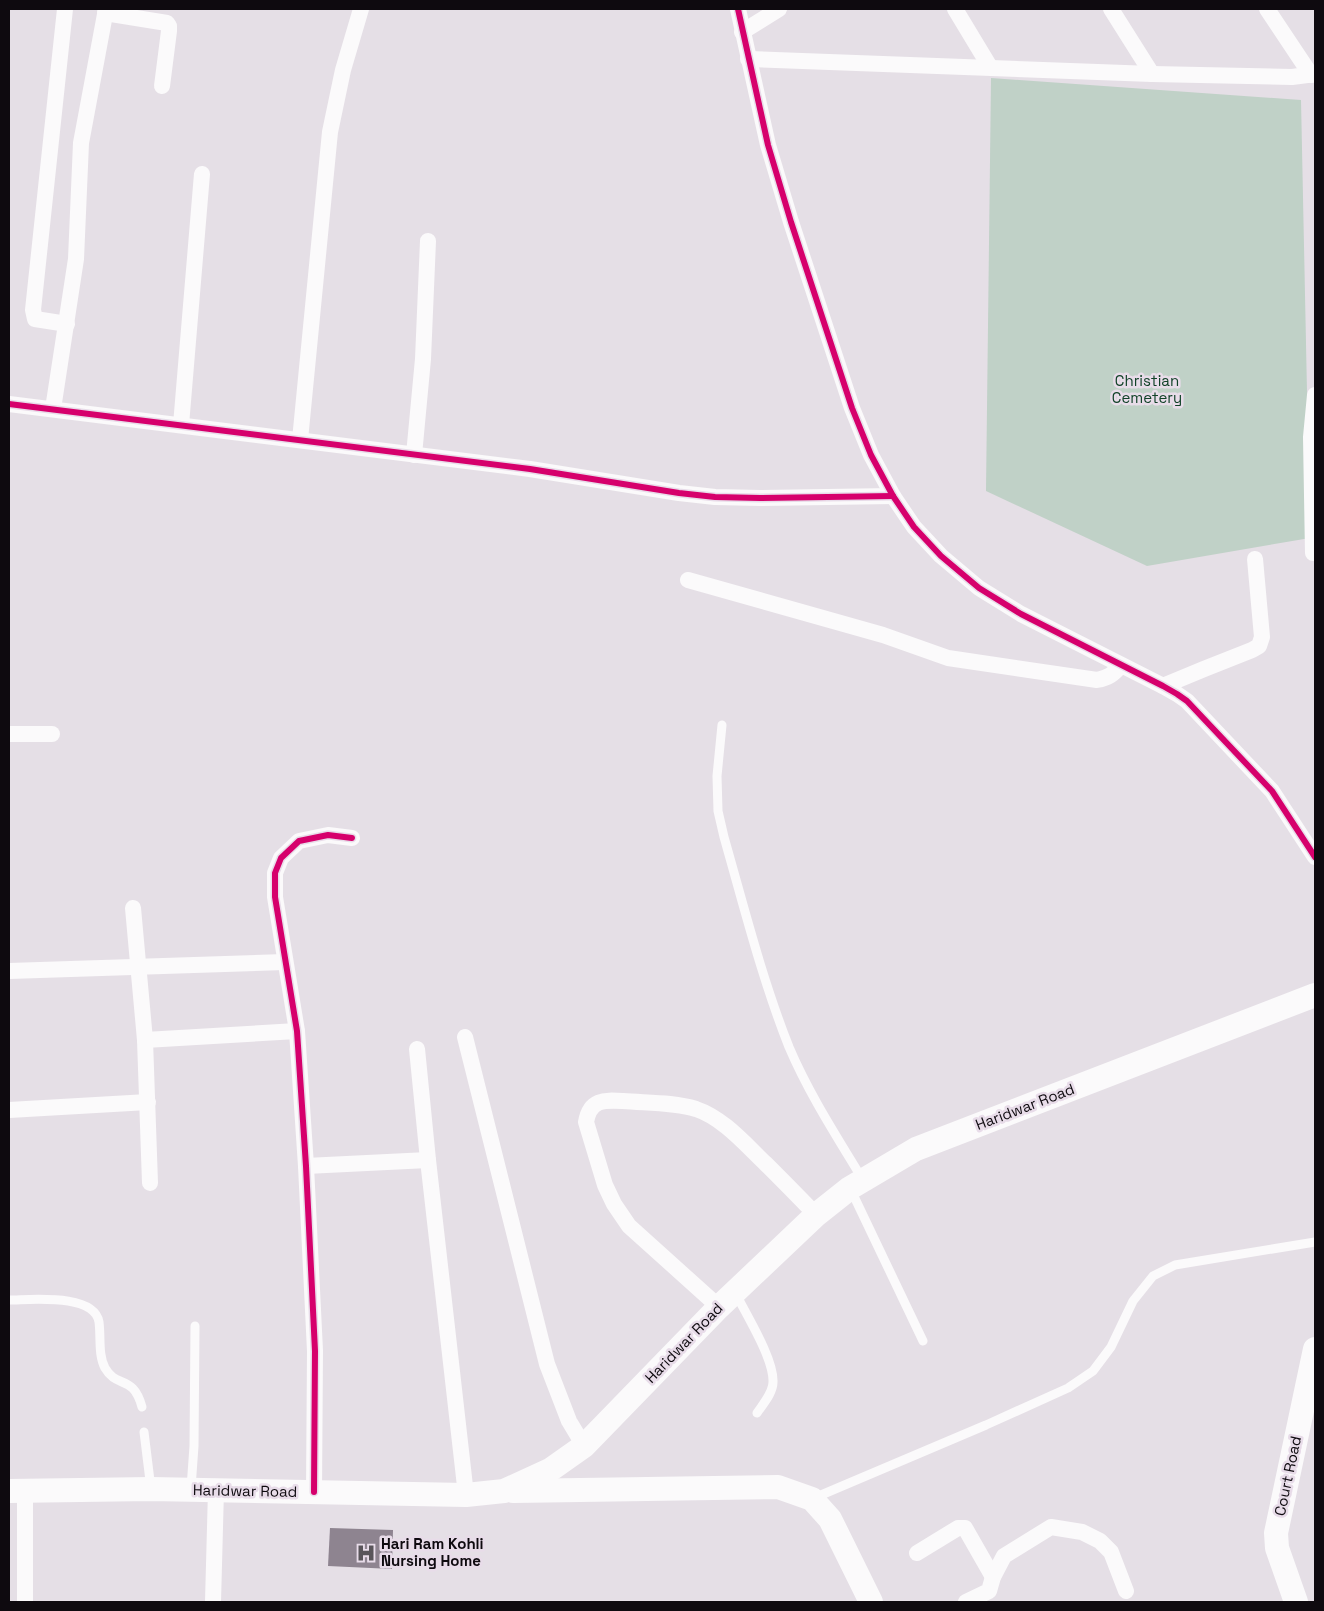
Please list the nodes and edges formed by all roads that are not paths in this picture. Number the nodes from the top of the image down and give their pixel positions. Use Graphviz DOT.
graph roads {
  1 [pos="65,9"];
  2 [pos="361,9"];
  3 [pos="738,9"];
  4 [pos="779,9"];
  5 [pos="955,9"];
  6 [pos="1111,9"];
  7 [pos="1267,9"];
  8 [pos="105,11"];
  9 [pos="742,32"];
  10 [pos="748,59"];
  11 [pos="990,67"];
  12 [pos="1152,74"];
  13 [pos="1313,74"];
  14 [pos="162,86"];
  15 [pos="202,174"];
  16 [pos="428,241"];
  17 [pos="67,324"];
  18 [pos="1315,395"];
  19 [pos="9,404"];
  20 [pos="53,409"];
  21 [pos="180,425"];
  22 [pos="300,440"];
  23 [pos="414,455"];
  24 [pos="893,496"];
  25 [pos="1310,554"];
  26 [pos="1255,559"];
  27 [pos="688,580"];
  28 [pos="1121,665"];
  29 [pos="1163,686"];
  30 [pos="722,725"];
  31 [pos="9,734"];
  32 [pos="52,734"];
  33 [pos="352,838"];
  34 [pos="1315,857"];
  35 [pos="133,908"];
  36 [pos="285,962"];
  37 [pos="138,967"];
  38 [pos="9,971"];
  39 [pos="1315,995"];
  40 [pos="298,1031"];
  41 [pos="466,1037"];
  42 [pos="145,1040"];
  43 [pos="417,1048"];
  44 [pos="148,1102"];
  45 [pos="9,1110"];
  46 [pos="428,1160"];
  47 [pos="306,1166"];
  48 [pos="150,1183"];
  49 [pos="857,1184"];
  50 [pos="816,1215"];
  51 [pos="1315,1242"];
  52 [pos="727,1299"];
  53 [pos="9,1300"];
  54 [pos="195,1326"];
  55 [pos="923,1341"];
  56 [pos="1315,1349"];
  57 [pos="142,1407"];
  58 [pos="757,1413"];
  59 [pos="144,1432"];
  60 [pos="584,1446"];
  61 [pos="151,1489"];
  62 [pos="17,1490"];
  63 [pos="216,1490"];
  64 [pos="190,1491"];
  65 [pos="504,1491"];
  66 [pos="314,1492"];
  67 [pos="466,1495"];
  68 [pos="812,1499"];
  69 [pos="917,1553"];
  70 [pos="993,1577"];
  71 [pos="1129,1596"];
  72 [pos="25,1602"];
  73 [pos="213,1602"];
  74 [pos="871,1602"];
  75 [pos="966,1602"];
  76 [pos="1296,1602"];
  1 -- 17 [label="street"];
  2 -- 22 [label="street"];
  3 -- 9 [label="street"];
  4 -- 9 [label="street"];
  5 -- 11 [label="street"];
  6 -- 12 [label="street"];
  7 -- 13 [label="street"];
  8 -- 14 [label="street"];
  8 -- 17 [label="street"];
  9 -- 10 [label="street"];
  10 -- 11 [label="street"];
  10 -- 24 [label="street"];
  11 -- 12 [label="street"];
  12 -- 13 [label="street"];
  15 -- 21 [label="street"];
  16 -- 23 [label="street"];
  17 -- 20 [label="street"];
  18 -- 25 [label="street"];
  19 -- 20 [label="street"];
  20 -- 21 [label="street"];
  21 -- 22 [label="street"];
  22 -- 23 [label="street"];
  23 -- 24 [label="street"];
  24 -- 28 [label="street"];
  26 -- 29 [label="street"];
  27 -- 28 [label="street"];
  28 -- 29 [label="street"];
  29 -- 34 [label="street"];
  30 -- 49 [label="lane"];
  31 -- 32 [label="street"];
  33 -- 36 [label="street"];
  35 -- 37 [label="street"];
  36 -- 37 [label="street"];
  36 -- 40 [label="street"];
  37 -- 38 [label="street"];
  37 -- 42 [label="street"];
  39 -- 49 [label="main road, Haridwar Road"];
  40 -- 42 [label="street"];
  40 -- 47 [label="street"];
  41 -- 60 [label="street"];
  42 -- 44 [label="street"];
  43 -- 46 [label="street"];
  44 -- 45 [label="street"];
  44 -- 48 [label="street"];
  46 -- 47 [label="street"];
  46 -- 67 [label="street"];
  47 -- 66 [label="street"];
  49 -- 50 [label="main road, Haridwar Road"];
  49 -- 55 [label="lane"];
  50 -- 52 [label="main road, Haridwar Road"];
  50 -- 52 [label="street"];
  51 -- 68 [label="lane"];
  52 -- 58 [label="lane"];
  52 -- 60 [label="main road, Haridwar Road"];
  53 -- 57 [label="lane"];
  54 -- 64 [label="lane"];
  56 -- 76 [label="main road, Court Road"];
  59 -- 61 [label="lane"];
  60 -- 65 [label="main road, Haridwar Road"];
  61 -- 62 [label="main road, Haridwar Road"];
  61 -- 64 [label="main road, Haridwar Road"];
  62 -- 72 [label="street"];
  63 -- 64 [label="main road, Haridwar Road"];
  63 -- 66 [label="main road, Haridwar Road"];
  63 -- 73 [label="street"];
  65 -- 67 [label="main road, Haridwar Road"];
  65 -- 68 [label="main road"];
  66 -- 67 [label="main road, Haridwar Road"];
  68 -- 74 [label="main road"];
  69 -- 70 [label="street"];
  70 -- 71 [label="street"];
  70 -- 75 [label="street"];
}
